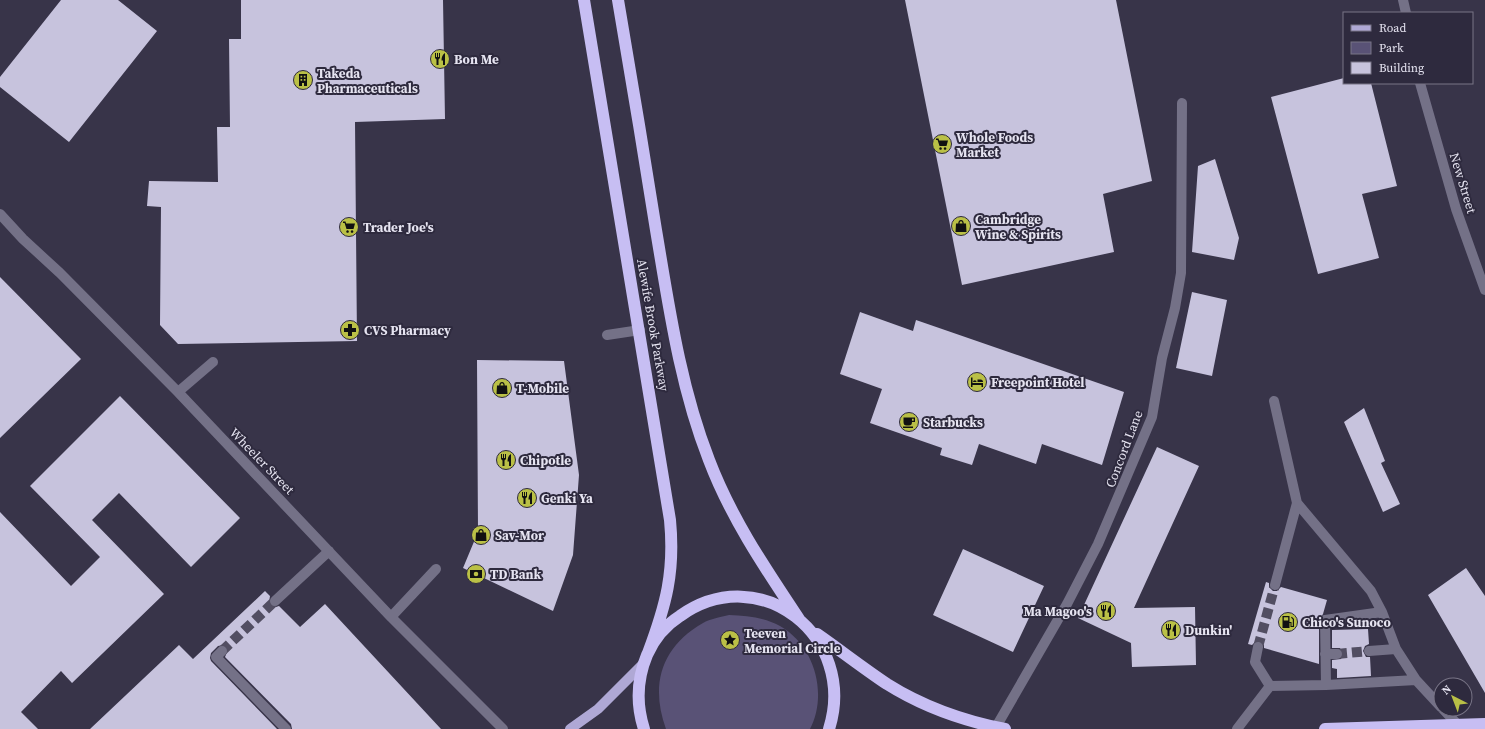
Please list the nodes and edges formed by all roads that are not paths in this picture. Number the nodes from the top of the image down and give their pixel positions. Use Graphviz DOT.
graph roads {
  1 [pos="584,0"];
  2 [pos="618,0"];
  3 [pos="1403,0"];
  4 [pos="1406,12"];
  5 [pos="1420,84"];
  6 [pos="1182,103"];
  7 [pos="0,214"];
  8 [pos="1485,290"];
  9 [pos="640,330"];
  10 [pos="607,335"];
  11 [pos="213,362"];
  12 [pos="178,392"];
  13 [pos="1274,401"];
  14 [pos="1297,503"];
  15 [pos="329,551"];
  16 [pos="436,569"];
  17 [pos="1275,585"];
  18 [pos="275,601"];
  19 [pos="1382,612"];
  20 [pos="391,616"];
  21 [pos="803,623"];
  22 [pos="1258,647"];
  23 [pos="1396,649"];
  24 [pos="222,651"];
  25 [pos="1370,651"];
  26 [pos="1326,654"];
  27 [pos="1336,654"];
  28 [pos="646,658"];
  29 [pos="1416,680"];
  30 [pos="1326,685"];
  31 [pos="1270,686"];
  32 [pos="1433,698"];
  33 [pos="1450,717"];
  34 [pos="1485,724"];
  35 [pos="1458,725"];
  36 [pos="1000,728"];
  37 [pos="286,729"];
  38 [pos="503,729"];
  39 [pos="570,729"];
  40 [pos="644,729"];
  41 [pos="829,729"];
  42 [pos="1237,729"];
  43 [pos="1326,729"];
  1 -- 9 [label="highway, Alewife Brook Parkway"];
  2 -- 21 [label="highway, Alewife Brook Parkway"];
  3 -- 4 [label="street"];
  5 -- 8 [label="street, New Street"];
  6 -- 36 [label="street, Concord Lane"];
  7 -- 12 [label="street, Wheeler Street"];
  9 -- 10 [label="street"];
  9 -- 28 [label="highway, Alewife Brook Parkway"];
  11 -- 12 [label="street"];
  12 -- 15 [label="street, Wheeler Street"];
  13 -- 14 [label="street"];
  14 -- 17 [label="street"];
  14 -- 19 [label="street"];
  15 -- 18 [label="street"];
  15 -- 20 [label="street, Wheeler Street"];
  16 -- 20 [label="street"];
  19 -- 23 [label="street"];
  19 -- 26 [label="street"];
  20 -- 38 [label="street, Wheeler Street"];
  21 -- 28 [label="highway"];
  21 -- 36 [label="highway"];
  21 -- 41 [label="highway, Alewife Brook Parkway"];
  22 -- 31 [label="street"];
  23 -- 25 [label="street"];
  23 -- 29 [label="street"];
  24 -- 37 [label="street"];
  26 -- 27 [label="street"];
  26 -- 30 [label="street"];
  28 -- 39 [label="main road"];
  28 -- 40 [label="highway"];
  29 -- 30 [label="street"];
  29 -- 32 [label="street"];
  30 -- 31 [label="street"];
  31 -- 42 [label="street"];
  33 -- 35 [label="street"];
  34 -- 35 [label="highway"];
  35 -- 43 [label="highway"];
}
